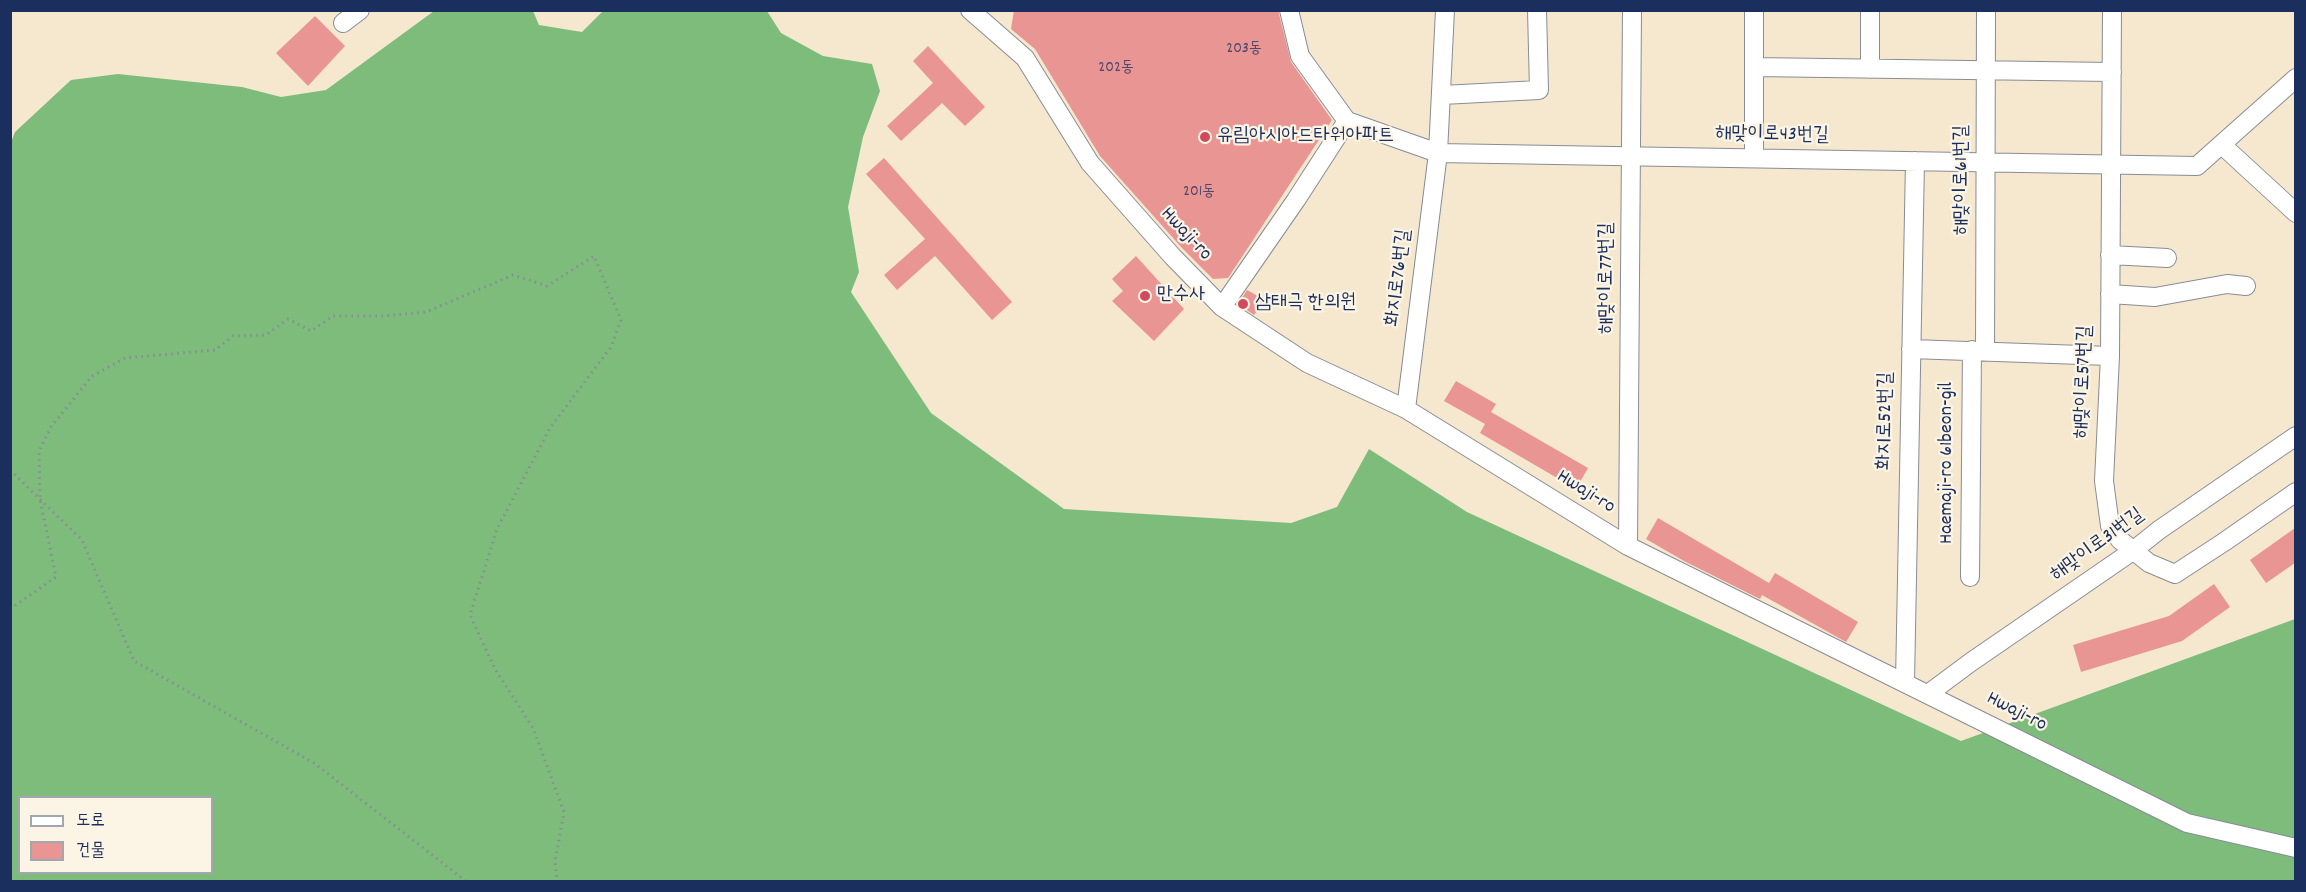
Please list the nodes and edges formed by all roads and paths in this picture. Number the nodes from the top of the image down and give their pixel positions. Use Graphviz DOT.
graph roads {
  1 [pos="360,10"];
  2 [pos="970,10"];
  3 [pos="1289,10"];
  4 [pos="1444,10"];
  5 [pos="1537,10"];
  6 [pos="1632,10"];
  7 [pos="1754,10"];
  8 [pos="1870,10"];
  9 [pos="1986,10"];
  10 [pos="2112,10"];
  11 [pos="343,23"];
  12 [pos="1754,67"];
  13 [pos="1870,69"];
  14 [pos="1986,70"];
  15 [pos="2112,72"];
  16 [pos="2295,78"];
  17 [pos="1442,95"];
  18 [pos="1347,121"];
  19 [pos="2222,145"];
  20 [pos="1438,153"];
  21 [pos="1631,156"];
  22 [pos="1754,158"];
  23 [pos="1915,161"];
  24 [pos="1986,163"];
  25 [pos="2111,165"];
  26 [pos="2295,213"];
  27 [pos="2110,255"];
  28 [pos="2167,258"];
  29 [pos="2246,286"];
  30 [pos="2110,294"];
  31 [pos="1222,307"];
  32 [pos="1911,349"];
  33 [pos="1978,350"];
  34 [pos="2110,356"];
  35 [pos="1406,409"];
  36 [pos="2295,436"];
  37 [pos="10,470"];
  38 [pos="2295,492"];
  39 [pos="40,499"];
  40 [pos="1628,546"];
  41 [pos="2134,550"];
  42 [pos="1970,577"];
  43 [pos="10,609"];
  44 [pos="1905,682"];
  45 [pos="1928,694"];
  46 [pos="2295,848"];
  47 [pos="467,882"];
  48 [pos="557,882"];
  1 -- 11 [label="street"];
  2 -- 31 [label="street, Hwaji-ro"];
  3 -- 18 [label="street"];
  4 -- 17 [label="street, 화지로76번길"];
  5 -- 17 [label="street"];
  6 -- 21 [label="street, 해맞이로77번길"];
  7 -- 12 [label="street"];
  8 -- 13 [label="street"];
  9 -- 14 [label="street, 해맞이로61번길"];
  10 -- 15 [label="street, 해맞이로57번길"];
  12 -- 13 [label="street"];
  12 -- 22 [label="street"];
  13 -- 14 [label="street"];
  14 -- 15 [label="street"];
  14 -- 24 [label="street, 해맞이로61번길"];
  15 -- 25 [label="street, 해맞이로57번길"];
  16 -- 19 [label="street, 해맞이로43번길"];
  17 -- 20 [label="street, 화지로76번길"];
  18 -- 20 [label="street, 해맞이로43번길"];
  18 -- 31 [label="street"];
  19 -- 25 [label="street, 해맞이로43번길"];
  19 -- 26 [label="street"];
  20 -- 21 [label="street, 해맞이로43번길"];
  20 -- 35 [label="street, 화지로76번길"];
  21 -- 22 [label="street, 해맞이로43번길"];
  21 -- 40 [label="street, 해맞이로77번길"];
  22 -- 23 [label="street, 해맞이로43번길"];
  23 -- 24 [label="street, 해맞이로43번길"];
  23 -- 32 [label="street, 화지로52번길"];
  24 -- 25 [label="street, 해맞이로43번길"];
  24 -- 33 [label="street, 해맞이로61번길"];
  25 -- 27 [label="street, 해맞이로57번길"];
  27 -- 28 [label="street"];
  27 -- 30 [label="street, 해맞이로57번길"];
  29 -- 30 [label="street"];
  30 -- 34 [label="street, 해맞이로57번길"];
  31 -- 35 [label="street, Hwaji-ro"];
  32 -- 33 [label="street"];
  32 -- 44 [label="street, 화지로52번길"];
  33 -- 34 [label="street"];
  33 -- 42 [label="street, Haemaji-ro 61beon-gil"];
  34 -- 41 [label="street, 해맞이로57번길"];
  35 -- 40 [label="street, Hwaji-ro"];
  36 -- 41 [label="street, 해맞이로31번길"];
  37 -- 39 [label="path"];
  38 -- 41 [label="street, 해맞이로57번길"];
  39 -- 43 [label="path"];
  39 -- 47 [label="path"];
  39 -- 48 [label="path"];
  40 -- 44 [label="street, Hwaji-ro"];
  41 -- 45 [label="street, 해맞이로31번길"];
  44 -- 45 [label="street, Hwaji-ro"];
  45 -- 46 [label="street, Hwaji-ro"];
}
